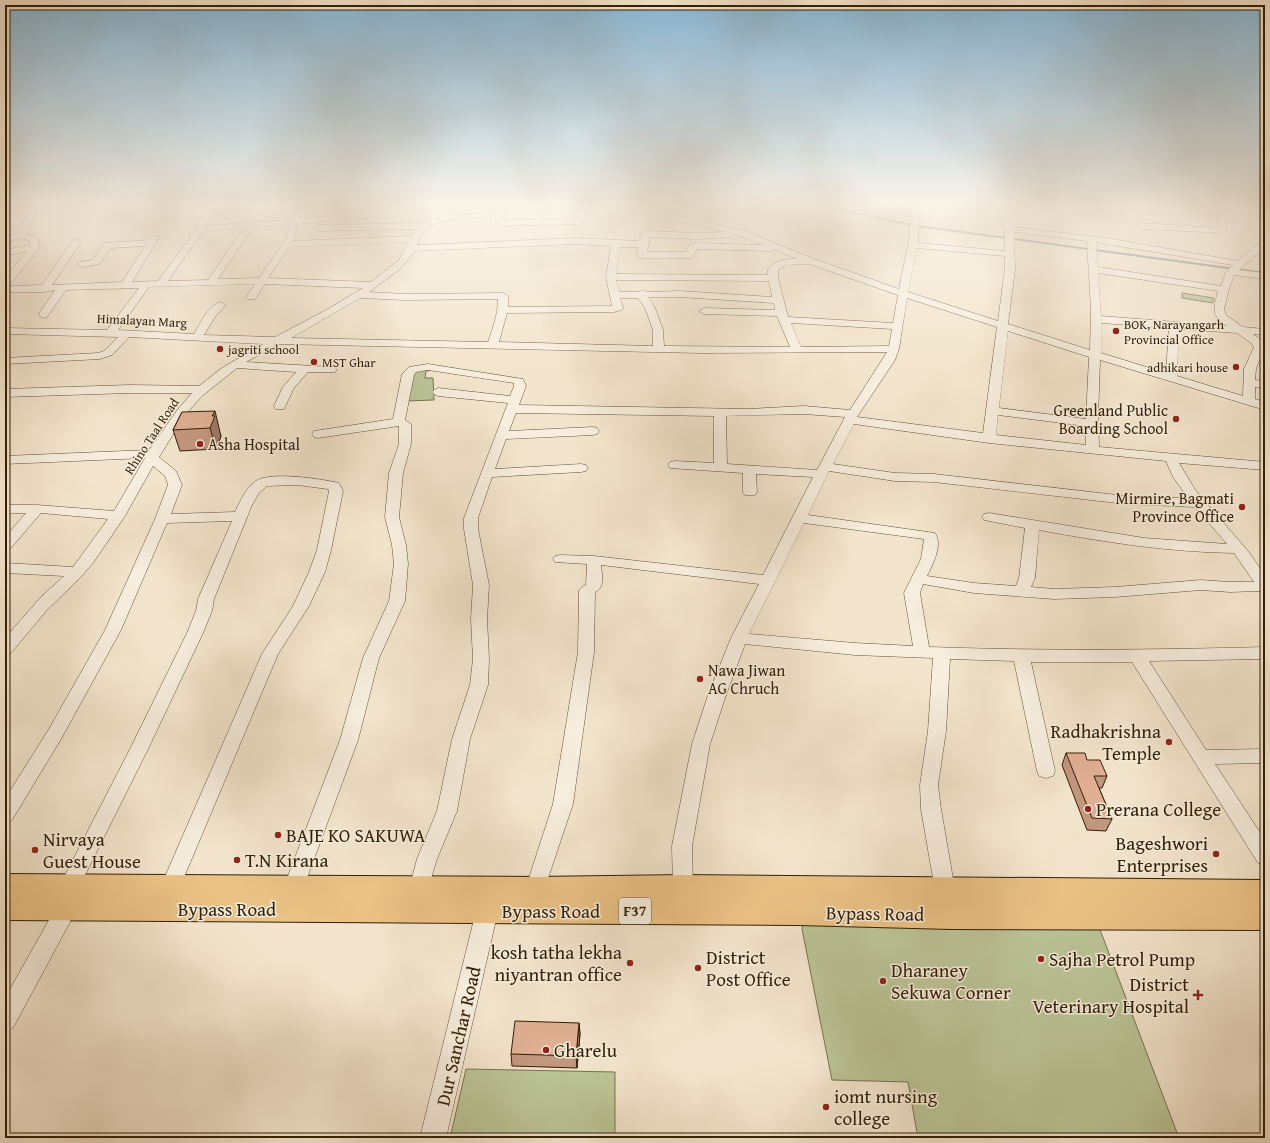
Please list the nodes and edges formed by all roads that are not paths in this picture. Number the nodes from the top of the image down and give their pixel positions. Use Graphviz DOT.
graph roads {
  1 [pos="24,260"];
  2 [pos="63,260"];
  3 [pos="97,260"];
  4 [pos="141,260"];
  5 [pos="177,260"];
  6 [pos="226,260"];
  7 [pos="276,260"];
  8 [pos="401,260"];
  9 [pos="614,260"];
  10 [pos="909,260"];
  11 [pos="1010,260"];
  12 [pos="1092,260"];
  13 [pos="1186,260"];
  14 [pos="1246,260"];
  15 [pos="811,261"];
  16 [pos="82,264"];
  17 [pos="1236,268"];
  18 [pos="1093,270"];
  19 [pos="1265,276"];
  20 [pos="611,277"];
  21 [pos="774,278"];
  22 [pos="261,281"];
  23 [pos="211,282"];
  24 [pos="5,284"];
  25 [pos="161,284"];
  26 [pos="146,285"];
  27 [pos="373,285"];
  28 [pos="125,286"];
  29 [pos="44,288"];
  30 [pos="62,288"];
  31 [pos="1224,289"];
  32 [pos="5,290"];
  33 [pos="643,293"];
  34 [pos="904,294"];
  35 [pos="357,295"];
  36 [pos="615,295"];
  37 [pos="251,297"];
  38 [pos="779,300"];
  39 [pos="221,305"];
  40 [pos="502,310"];
  41 [pos="704,311"];
  42 [pos="43,315"];
  43 [pos="782,316"];
  44 [pos="1096,319"];
  45 [pos="1174,325"];
  46 [pos="898,326"];
  47 [pos="1002,326"];
  48 [pos="1238,330"];
  49 [pos="5,331"];
  50 [pos="111,332"];
  51 [pos="1265,332"];
  52 [pos="127,333"];
  53 [pos="197,338"];
  54 [pos="276,341"];
  55 [pos="492,346"];
  56 [pos="659,349"];
  57 [pos="894,349"];
  58 [pos="797,350"];
  59 [pos="1094,355"];
  60 [pos="5,361"];
  61 [pos="235,365"];
  62 [pos="305,369"];
  63 [pos="331,370"];
  64 [pos="1170,377"];
  65 [pos="1249,383"];
  66 [pos="1265,384"];
  67 [pos="201,390"];
  68 [pos="438,392"];
  69 [pos="5,393"];
  70 [pos="1249,401"];
  71 [pos="513,404"];
  72 [pos="280,406"];
  73 [pos="1265,406"];
  74 [pos="992,411"];
  75 [pos="720,413"];
  76 [pos="851,417"];
  77 [pos="399,422"];
  78 [pos="1091,423"];
  79 [pos="593,431"];
  80 [pos="318,434"];
  81 [pos="502,435"];
  82 [pos="989,439"];
  83 [pos="1093,450"];
  84 [pos="153,456"];
  85 [pos="1170,459"];
  86 [pos="5,460"];
  87 [pos="675,465"];
  88 [pos="1265,466"];
  89 [pos="721,467"];
  90 [pos="581,468"];
  91 [pos="749,469"];
  92 [pos="823,470"];
  93 [pos="487,473"];
  94 [pos="750,492"];
  95 [pos="1198,503"];
  96 [pos="5,509"];
  97 [pos="37,509"];
  98 [pos="118,516"];
  99 [pos="241,516"];
  100 [pos="989,517"];
  101 [pos="800,518"];
  102 [pos="162,519"];
  103 [pos="1033,524"];
  104 [pos="5,546"];
  105 [pos="1238,549"];
  106 [pos="560,559"];
  107 [pos="594,560"];
  108 [pos="5,568"];
  109 [pos="77,572"];
  110 [pos="918,579"];
  111 [pos="768,580"];
  112 [pos="1265,587"];
  113 [pos="1022,592"];
  114 [pos="12,630"];
  115 [pos="739,638"];
  116 [pos="5,649"];
  117 [pos="922,653"];
  118 [pos="942,653"];
  119 [pos="1021,656"];
  120 [pos="1137,656"];
  121 [pos="1263,656"];
  122 [pos="1265,756"];
  123 [pos="1202,757"];
  124 [pos="1046,771"];
  125 [pos="5,815"];
  126 [pos="1265,857"];
  127 [pos="5,887"];
  128 [pos="170,888"];
  129 [pos="683,888"];
  130 [pos="293,889"];
  131 [pos="419,889"];
  132 [pos="535,890"];
  133 [pos="1265,893"];
  134 [pos="66,897"];
  135 [pos="947,903"];
  136 [pos="5,907"];
  137 [pos="487,910"];
  138 [pos="1265,916"];
  139 [pos="5,1020"];
  140 [pos="433,1138"];
  1 -- 24 [label="street"];
  2 -- 29 [label="street"];
  3 -- 16 [label="street"];
  4 -- 28 [label="street"];
  5 -- 25 [label="street"];
  6 -- 23 [label="street"];
  7 -- 22 [label="street"];
  8 -- 27 [label="street, Rhino Taal Road"];
  9 -- 20 [label="street"];
  10 -- 34 [label="street"];
  11 -- 47 [label="street"];
  12 -- 18 [label="street"];
  13 -- 17 [label="street"];
  14 -- 17 [label="street"];
  15 -- 21 [label="street"];
  15 -- 34 [label="street"];
  17 -- 19 [label="street"];
  17 -- 31 [label="street"];
  18 -- 31 [label="street"];
  18 -- 44 [label="street"];
  20 -- 21 [label="street"];
  20 -- 36 [label="street"];
  21 -- 38 [label="street"];
  22 -- 23 [label="street"];
  22 -- 27 [label="street"];
  22 -- 37 [label="street"];
  23 -- 25 [label="street"];
  25 -- 26 [label="street"];
  26 -- 28 [label="street"];
  26 -- 50 [label="street"];
  27 -- 35 [label="street, Rhino Taal Road"];
  28 -- 30 [label="street"];
  29 -- 30 [label="street"];
  29 -- 32 [label="street"];
  30 -- 42 [label="street"];
  31 -- 48 [label="street"];
  33 -- 36 [label="street"];
  33 -- 38 [label="street"];
  33 -- 56 [label="street"];
  34 -- 46 [label="street"];
  34 -- 47 [label="street"];
  35 -- 40 [label="street"];
  35 -- 54 [label="street, Rhino Taal Road"];
  36 -- 40 [label="street"];
  38 -- 43 [label="street"];
  39 -- 53 [label="street"];
  40 -- 55 [label="street"];
  41 -- 43 [label="street"];
  43 -- 46 [label="street"];
  43 -- 58 [label="street"];
  44 -- 45 [label="street"];
  44 -- 59 [label="street"];
  45 -- 48 [label="street"];
  45 -- 64 [label="street"];
  46 -- 57 [label="street"];
  47 -- 59 [label="street"];
  47 -- 74 [label="street"];
  48 -- 51 [label="street"];
  48 -- 65 [label="street"];
  49 -- 50 [label="street, Himalayan Marg"];
  50 -- 52 [label="street, Himalayan Marg"];
  52 -- 53 [label="street, Himalayan Marg"];
  52 -- 60 [label="street"];
  53 -- 54 [label="street, Himalayan Marg"];
  54 -- 55 [label="street, Himalayan Marg"];
  54 -- 61 [label="street, Rhino Taal Road"];
  55 -- 56 [label="street, Himalayan Marg"];
  56 -- 58 [label="street, Himalayan Marg"];
  57 -- 58 [label="street, Himalayan Marg"];
  57 -- 76 [label="street"];
  59 -- 64 [label="street"];
  59 -- 78 [label="street"];
  61 -- 62 [label="street"];
  61 -- 67 [label="street, Rhino Taal Road"];
  62 -- 63 [label="street"];
  62 -- 72 [label="street"];
  64 -- 70 [label="street"];
  65 -- 66 [label="street"];
  65 -- 70 [label="street"];
  67 -- 69 [label="street"];
  67 -- 84 [label="street, Rhino Taal Road"];
  68 -- 71 [label="street"];
  70 -- 73 [label="street"];
  71 -- 75 [label="street"];
  71 -- 77 [label="street"];
  71 -- 81 [label="street"];
  74 -- 78 [label="street"];
  74 -- 82 [label="street"];
  75 -- 76 [label="street"];
  75 -- 89 [label="street"];
  76 -- 82 [label="street"];
  76 -- 92 [label="street"];
  77 -- 80 [label="street"];
  77 -- 130 [label="street"];
  78 -- 83 [label="street"];
  79 -- 81 [label="street"];
  81 -- 93 [label="street"];
  82 -- 83 [label="street"];
  83 -- 85 [label="street"];
  84 -- 86 [label="street"];
  84 -- 98 [label="street, Rhino Taal Road"];
  84 -- 102 [label="street"];
  85 -- 88 [label="street"];
  85 -- 95 [label="street"];
  87 -- 89 [label="street"];
  89 -- 91 [label="street"];
  90 -- 93 [label="street"];
  91 -- 92 [label="street"];
  91 -- 94 [label="street"];
  92 -- 95 [label="street"];
  92 -- 101 [label="street"];
  93 -- 131 [label="street"];
  95 -- 105 [label="street"];
  96 -- 97 [label="street"];
  97 -- 98 [label="street"];
  97 -- 104 [label="street"];
  98 -- 109 [label="street, Rhino Taal Road"];
  99 -- 102 [label="street"];
  99 -- 128 [label="street"];
  99 -- 134 [label="street"];
  100 -- 103 [label="street"];
  101 -- 110 [label="street"];
  101 -- 111 [label="street"];
  102 -- 125 [label="street"];
  103 -- 105 [label="street"];
  103 -- 113 [label="street"];
  105 -- 112 [label="street"];
  106 -- 107 [label="street"];
  107 -- 111 [label="street"];
  107 -- 132 [label="street"];
  108 -- 109 [label="street"];
  109 -- 114 [label="street, Rhino Taal Road"];
  110 -- 113 [label="street"];
  110 -- 117 [label="street"];
  111 -- 115 [label="street"];
  112 -- 113 [label="street"];
  114 -- 116 [label="street, Rhino Taal Road"];
  115 -- 117 [label="street"];
  115 -- 129 [label="street"];
  117 -- 118 [label="street"];
  118 -- 119 [label="street"];
  118 -- 135 [label="street"];
  119 -- 120 [label="street"];
  119 -- 124 [label="street"];
  120 -- 121 [label="street"];
  120 -- 123 [label="street"];
  122 -- 123 [label="street"];
  123 -- 126 [label="street"];
  127 -- 134 [label="highway, Bypass Road / F37"];
  128 -- 130 [label="highway, Bypass Road / F37"];
  128 -- 134 [label="highway, Bypass Road / F37"];
  129 -- 132 [label="highway, Bypass Road / F37"];
  129 -- 135 [label="highway, Bypass Road / F37"];
  130 -- 131 [label="highway, Bypass Road / F37"];
  131 -- 132 [label="highway, Bypass Road / F37"];
  133 -- 135 [label="highway, Bypass Road / F37"];
  134 -- 136 [label="highway, Bypass Road / F37"];
  134 -- 137 [label="highway, Bypass Road / F37"];
  134 -- 139 [label="street"];
  135 -- 137 [label="highway, Bypass Road / F37"];
  135 -- 138 [label="highway, Bypass Road / F37"];
  137 -- 140 [label="street, Dur Sanchar Road"];
}
